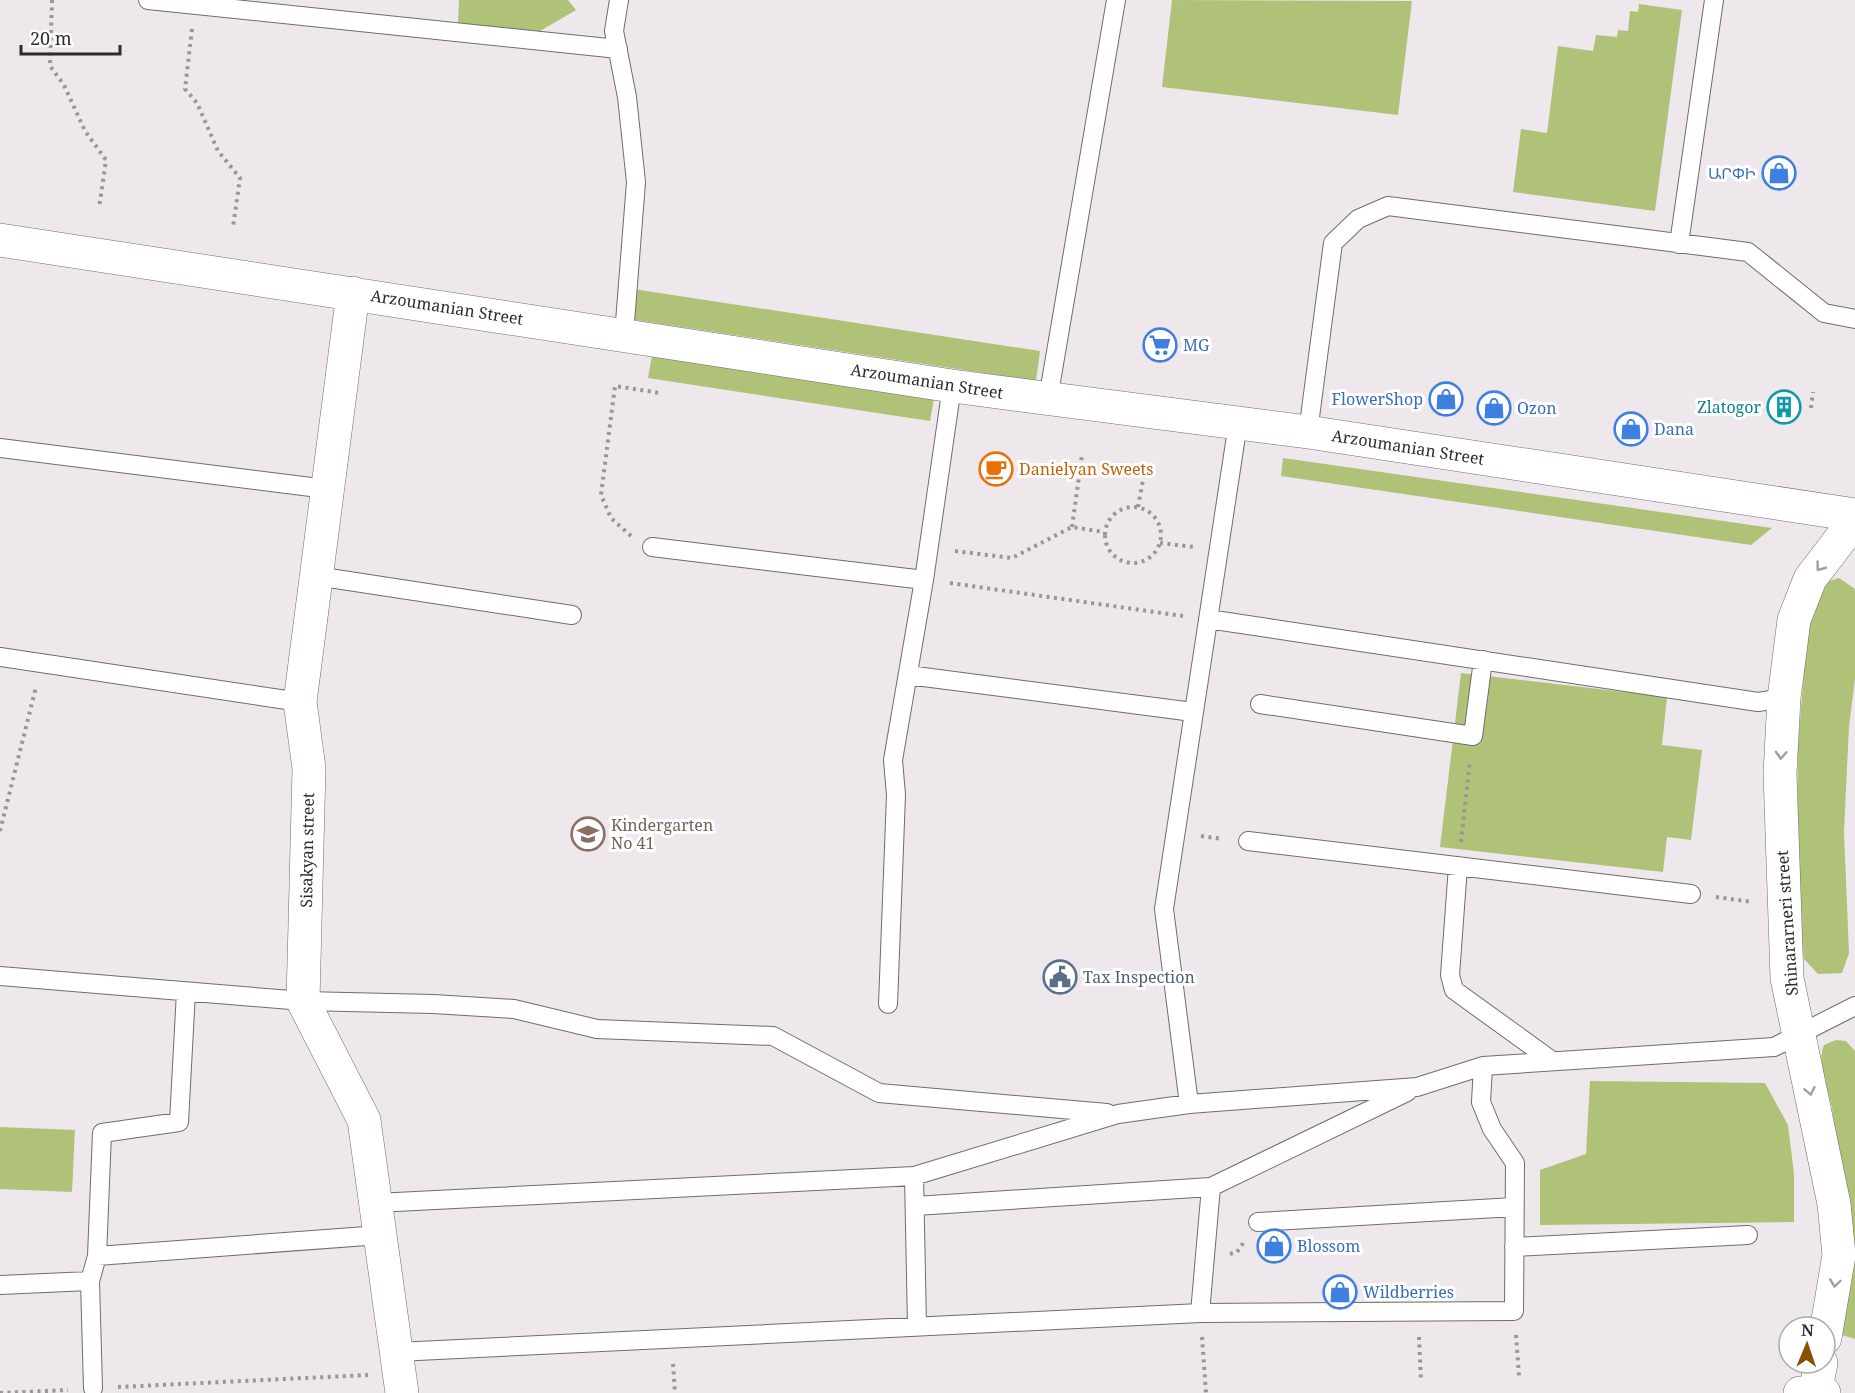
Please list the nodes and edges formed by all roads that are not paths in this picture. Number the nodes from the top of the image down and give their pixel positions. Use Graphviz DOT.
graph roads {
  1 [pos="148,0"];
  2 [pos="619,0"];
  3 [pos="1116,0"];
  4 [pos="1713,0"];
  5 [pos="618,49"];
  6 [pos="0,240"];
  7 [pos="1679,244"];
  8 [pos="353,293"];
  9 [pos="1855,319"];
  10 [pos="624,335"];
  11 [pos="952,386"];
  12 [pos="1048,399"];
  13 [pos="1238,423"];
  14 [pos="1308,432"];
  15 [pos="0,448"];
  16 [pos="327,489"];
  17 [pos="1855,515"];
  18 [pos="1855,520"];
  19 [pos="652,547"];
  20 [pos="316,576"];
  21 [pos="924,580"];
  22 [pos="573,615"];
  23 [pos="1208,619"];
  24 [pos="0,657"];
  25 [pos="1483,660"];
  26 [pos="908,675"];
  27 [pos="1784,698"];
  28 [pos="300,702"];
  29 [pos="1260,704"];
  30 [pos="1193,712"];
  31 [pos="1248,842"];
  32 [pos="1458,866"];
  33 [pos="1691,894"];
  34 [pos="0,976"];
  35 [pos="186,992"];
  36 [pos="303,1001"];
  37 [pos="888,1004"];
  38 [pos="1855,1006"];
  39 [pos="1798,1033"];
  40 [pos="1551,1060"];
  41 [pos="1483,1066"];
  42 [pos="1417,1087"];
  43 [pos="1189,1104"];
  44 [pos="1118,1114"];
  45 [pos="914,1176"];
  46 [pos="1211,1187"];
  47 [pos="376,1203"];
  48 [pos="915,1206"];
  49 [pos="1514,1207"];
  50 [pos="1258,1222"];
  51 [pos="380,1235"];
  52 [pos="1748,1235"];
  53 [pos="1514,1247"];
  54 [pos="97,1256"];
  55 [pos="90,1281"];
  56 [pos="0,1285"];
  57 [pos="1200,1313"];
  58 [pos="1829,1315"];
  59 [pos="917,1326"];
  60 [pos="386,1363"];
  61 [pos="93,1388"];
  62 [pos="402,1393"];
  1 -- 5 [label="lane"];
  2 -- 5 [label="lane"];
  3 -- 12 [label="lane"];
  4 -- 7 [label="lane"];
  5 -- 10 [label="lane"];
  6 -- 8 [label="main road, Arzoumanian Street"];
  7 -- 9 [label="lane"];
  7 -- 14 [label="lane"];
  8 -- 10 [label="main road, Arzoumanian Street"];
  8 -- 16 [label="main road, Sisakyan street"];
  10 -- 11 [label="main road, Arzoumanian Street"];
  11 -- 12 [label="main road, Arzoumanian Street"];
  11 -- 21 [label="lane"];
  12 -- 13 [label="main road, Arzoumanian Street"];
  13 -- 14 [label="main road, Arzoumanian Street"];
  13 -- 23 [label="lane"];
  14 -- 17 [label="main road, Arzoumanian Street"];
  15 -- 16 [label="lane"];
  16 -- 20 [label="main road, Sisakyan street"];
  18 -- 27 [label="main road, Shinararneri street, one-way"];
  19 -- 21 [label="lane"];
  20 -- 22 [label="lane"];
  20 -- 28 [label="main road, Sisakyan street"];
  21 -- 26 [label="lane"];
  23 -- 25 [label="lane"];
  23 -- 30 [label="lane"];
  24 -- 28 [label="lane"];
  25 -- 27 [label="lane"];
  25 -- 29 [label="lane"];
  26 -- 30 [label="lane"];
  26 -- 37 [label="lane"];
  27 -- 39 [label="main road, Shinararneri street, one-way"];
  28 -- 36 [label="main road, Sisakyan street"];
  30 -- 43 [label="lane"];
  31 -- 32 [label="lane"];
  32 -- 33 [label="lane"];
  32 -- 40 [label="lane"];
  34 -- 35 [label="lane"];
  35 -- 36 [label="lane"];
  35 -- 54 [label="lane"];
  36 -- 44 [label="lane"];
  36 -- 47 [label="main road, Sisakyan street"];
  38 -- 39 [label="lane"];
  39 -- 40 [label="lane"];
  39 -- 58 [label="main road, Shinararneri street, one-way"];
  40 -- 41 [label="lane"];
  41 -- 42 [label="lane"];
  41 -- 49 [label="lane"];
  42 -- 43 [label="lane"];
  42 -- 46 [label="lane"];
  43 -- 44 [label="lane"];
  44 -- 45 [label="lane"];
  45 -- 47 [label="lane"];
  45 -- 48 [label="lane"];
  46 -- 48 [label="lane"];
  46 -- 57 [label="lane"];
  47 -- 51 [label="main road, Sisakyan street"];
  48 -- 59 [label="lane"];
  49 -- 50 [label="lane"];
  49 -- 53 [label="lane"];
  51 -- 54 [label="lane"];
  51 -- 60 [label="main road, Sisakyan street"];
  52 -- 53 [label="lane"];
  53 -- 57 [label="lane"];
  54 -- 55 [label="lane"];
  55 -- 56 [label="lane"];
  55 -- 61 [label="lane"];
  57 -- 59 [label="lane"];
  59 -- 60 [label="lane"];
  60 -- 62 [label="main road, Sisakyan street"];
}
